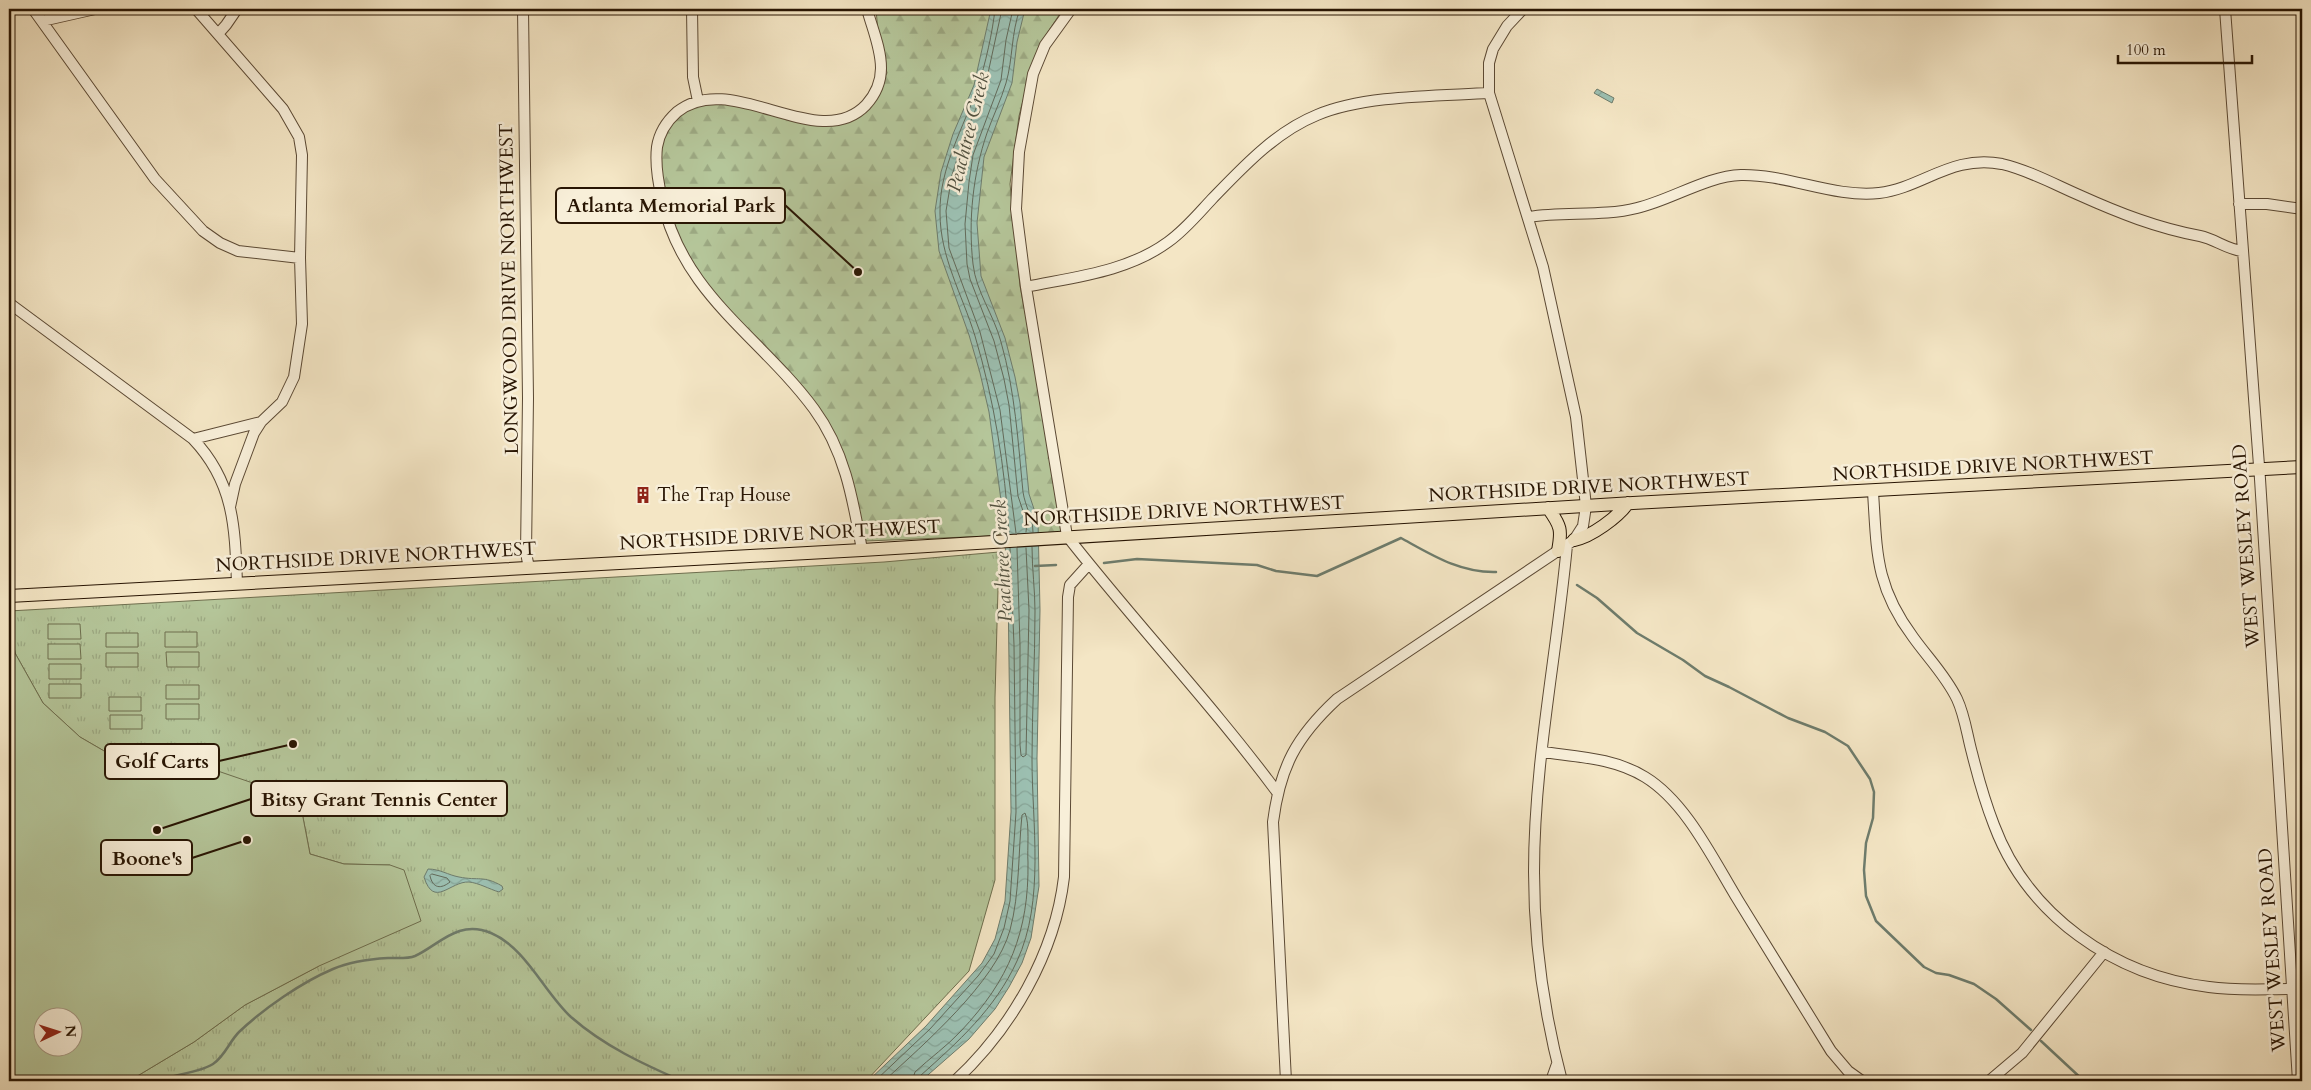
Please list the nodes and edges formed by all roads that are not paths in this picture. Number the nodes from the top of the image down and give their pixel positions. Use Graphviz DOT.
graph roads {
  1 [pos="33,9"];
  2 [pos="95,9"];
  3 [pos="196,9"];
  4 [pos="237,9"];
  5 [pos="523,9"];
  6 [pos="692,9"];
  7 [pos="867,9"];
  8 [pos="1071,9"];
  9 [pos="1523,9"];
  10 [pos="2225,9"];
  11 [pos="42,21"];
  12 [pos="218,34"];
  13 [pos="1489,92"];
  14 [pos="698,101"];
  15 [pos="2239,204"];
  16 [pos="2302,209"];
  17 [pos="1528,217"];
  18 [pos="2242,250"];
  19 [pos="300,258"];
  20 [pos="1026,288"];
  21 [pos="9,303"];
  22 [pos="261,422"];
  23 [pos="193,439"];
  24 [pos="2302,467"];
  25 [pos="2259,470"];
  26 [pos="1873,492"];
  27 [pos="1628,503"];
  28 [pos="1586,506"];
  29 [pos="230,507"];
  30 [pos="1548,508"];
  31 [pos="1067,536"];
  32 [pos="1566,545"];
  33 [pos="862,550"];
  34 [pos="1088,565"];
  35 [pos="529,568"];
  36 [pos="237,584"];
  37 [pos="9,596"];
  38 [pos="1543,752"];
  39 [pos="1277,792"];
  40 [pos="2104,952"];
  41 [pos="2292,989"];
  42 [pos="1557,1063"];
  43 [pos="2299,1076"];
  44 [pos="955,1081"];
  45 [pos="1286,1081"];
  46 [pos="1551,1081"];
  47 [pos="1562,1081"];
  48 [pos="1862,1081"];
  49 [pos="1989,1081"];
  1 -- 11 [label="street"];
  2 -- 11 [label="street"];
  3 -- 12 [label="street"];
  4 -- 12 [label="street"];
  5 -- 35 [label="street, LONGWOOD DRIVE NORTHWEST"];
  6 -- 14 [label="street"];
  7 -- 14 [label="street"];
  8 -- 20 [label="street"];
  9 -- 13 [label="street"];
  10 -- 15 [label="street, WEST WESLEY ROAD"];
  11 -- 19 [label="street"];
  12 -- 19 [label="street"];
  13 -- 17 [label="street"];
  13 -- 20 [label="street"];
  14 -- 33 [label="street"];
  15 -- 16 [label="street"];
  15 -- 18 [label="street, WEST WESLEY ROAD"];
  17 -- 18 [label="street"];
  17 -- 28 [label="street"];
  18 -- 25 [label="street, WEST WESLEY ROAD"];
  19 -- 22 [label="street"];
  20 -- 31 [label="street"];
  21 -- 23 [label="street"];
  22 -- 23 [label="street"];
  22 -- 29 [label="street"];
  23 -- 29 [label="street"];
  24 -- 25 [label="main road, NORTHSIDE DRIVE NORTHWEST"];
  25 -- 26 [label="main road, NORTHSIDE DRIVE NORTHWEST"];
  25 -- 41 [label="street, WEST WESLEY ROAD"];
  26 -- 27 [label="main road, NORTHSIDE DRIVE NORTHWEST"];
  26 -- 40 [label="street"];
  27 -- 28 [label="main road, NORTHSIDE DRIVE NORTHWEST"];
  27 -- 32 [label="main road"];
  28 -- 30 [label="main road, NORTHSIDE DRIVE NORTHWEST"];
  28 -- 32 [label="street"];
  29 -- 36 [label="street"];
  30 -- 31 [label="main road, NORTHSIDE DRIVE NORTHWEST"];
  30 -- 32 [label="main road"];
  31 -- 33 [label="main road, NORTHSIDE DRIVE NORTHWEST"];
  31 -- 34 [label="street"];
  32 -- 38 [label="street"];
  32 -- 39 [label="street"];
  33 -- 35 [label="main road, NORTHSIDE DRIVE NORTHWEST"];
  34 -- 39 [label="street"];
  34 -- 44 [label="street"];
  35 -- 36 [label="main road, NORTHSIDE DRIVE NORTHWEST"];
  36 -- 37 [label="main road, NORTHSIDE DRIVE NORTHWEST"];
  38 -- 42 [label="street"];
  38 -- 48 [label="street"];
  39 -- 45 [label="street"];
  40 -- 41 [label="street"];
  40 -- 49 [label="street"];
  41 -- 43 [label="street, WEST WESLEY ROAD"];
  42 -- 46 [label="street"];
  42 -- 47 [label="street"];
}
